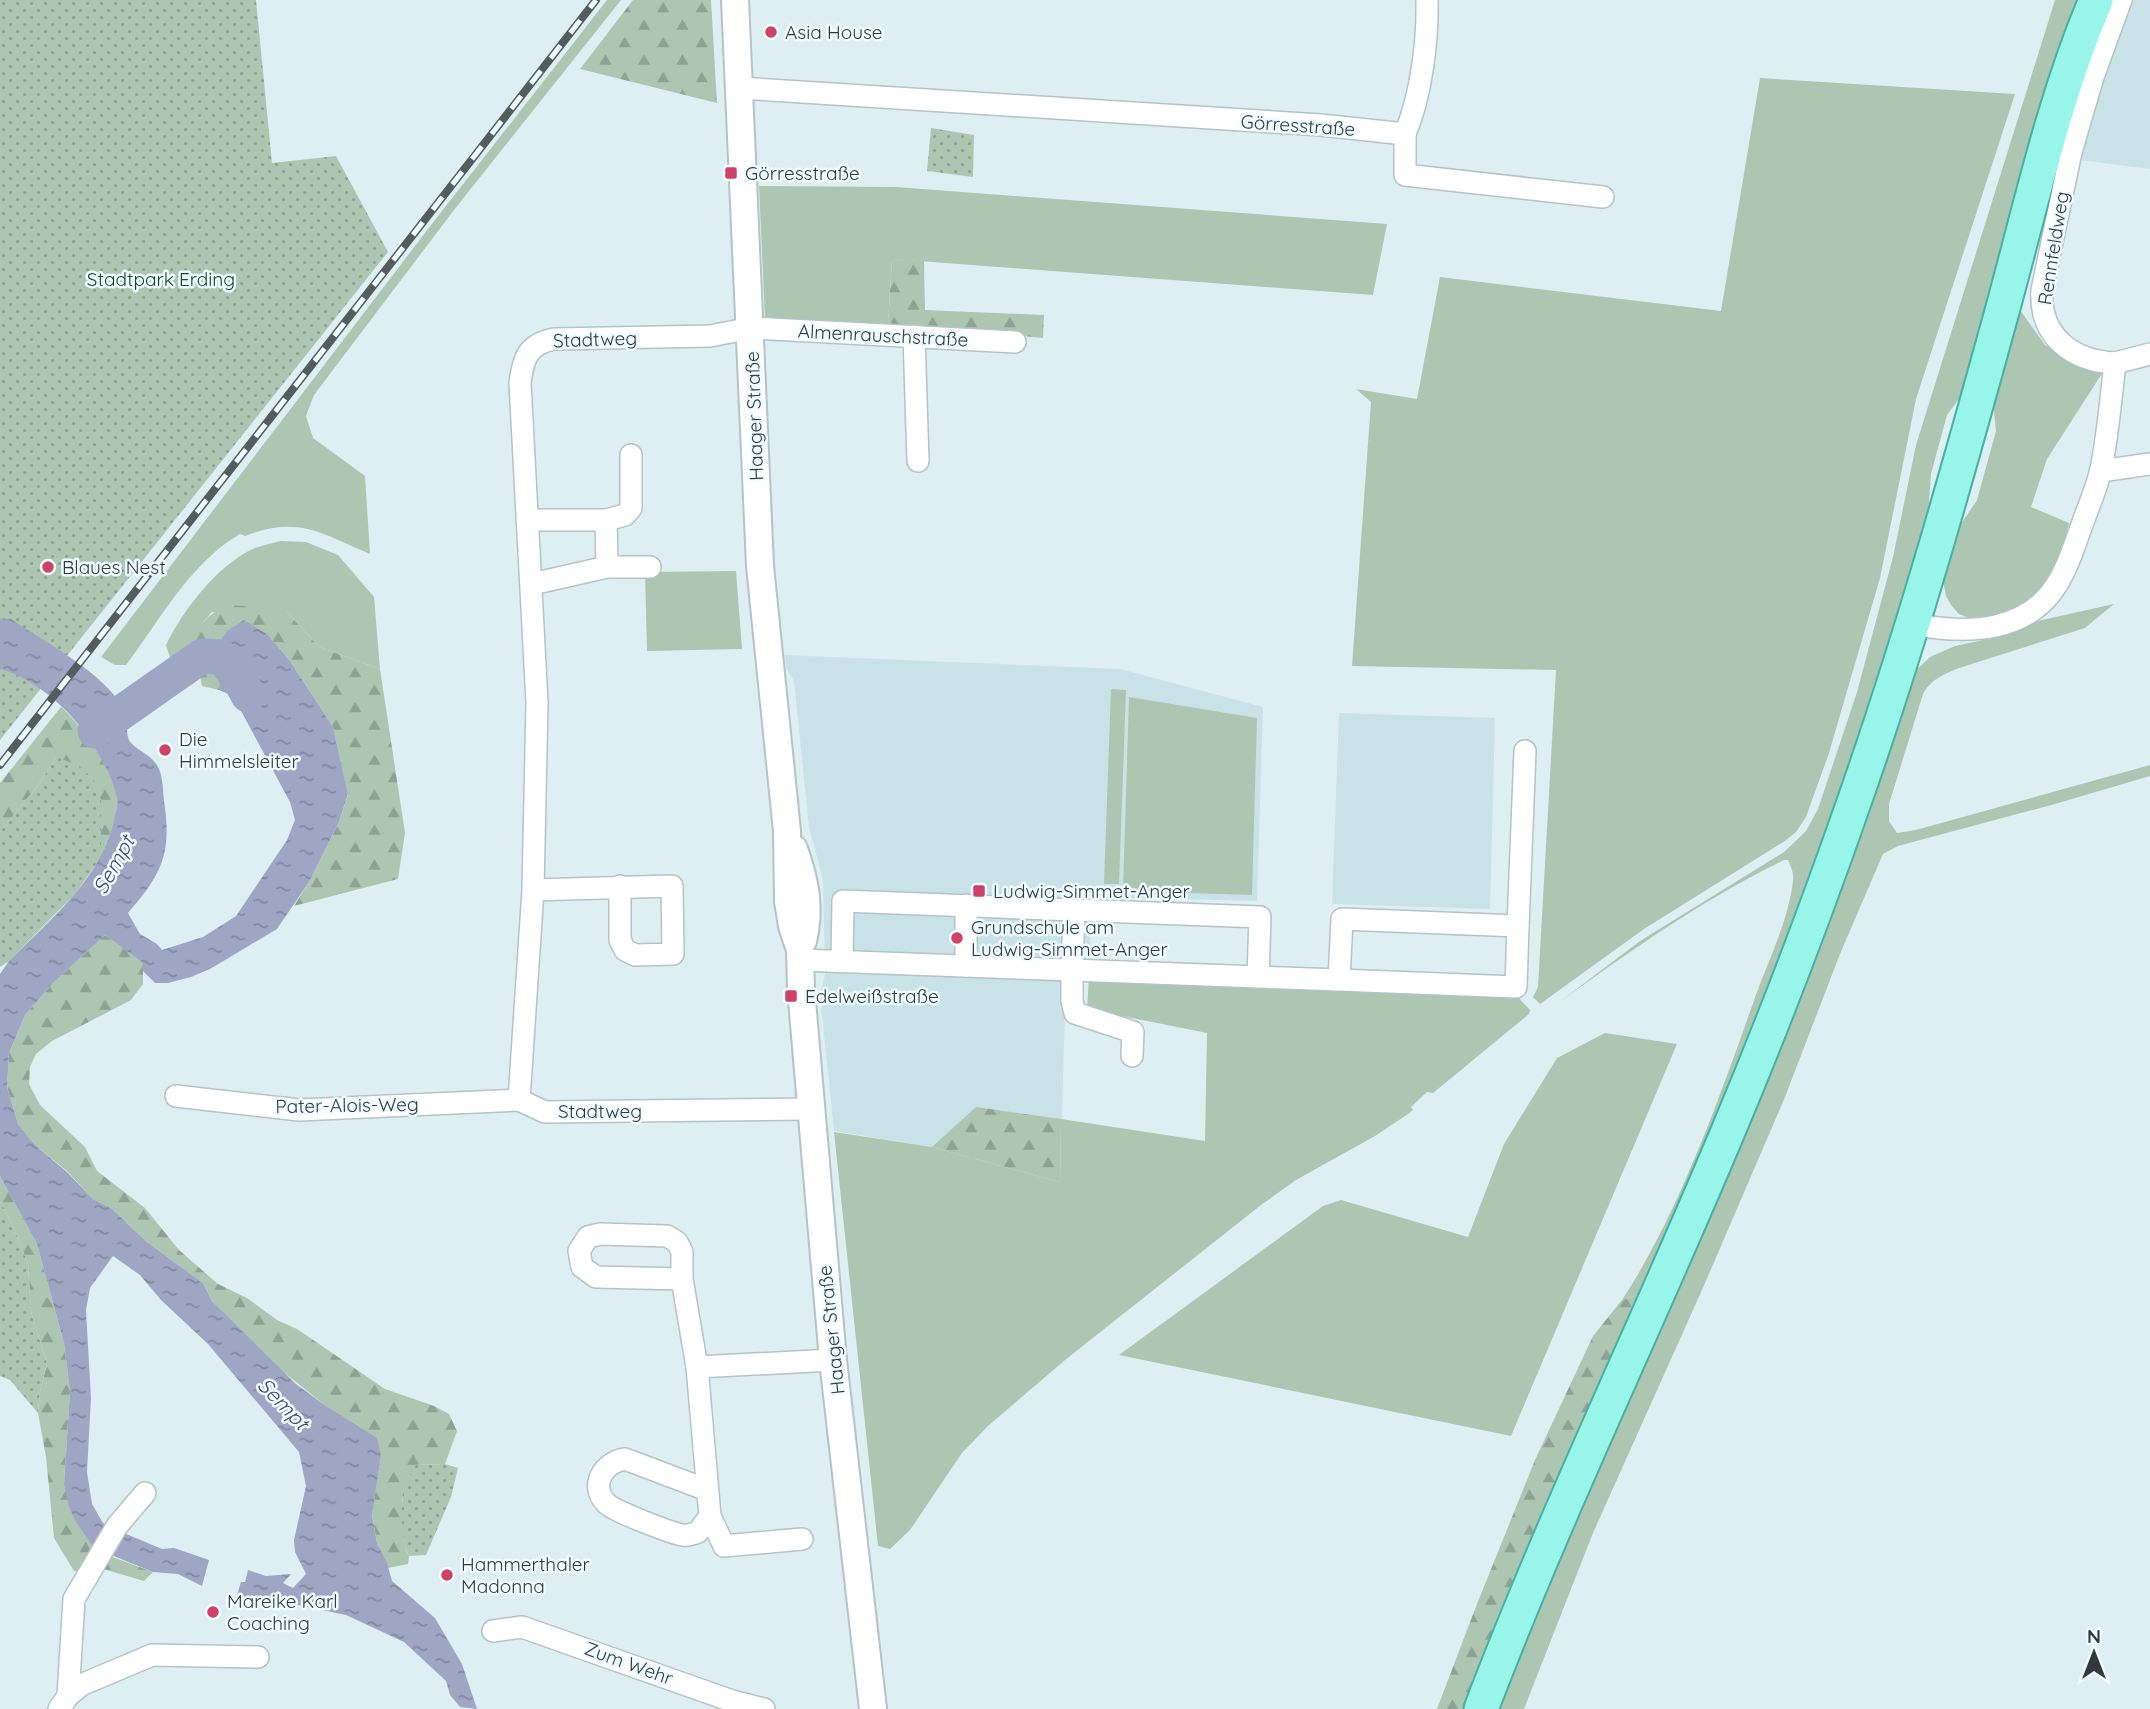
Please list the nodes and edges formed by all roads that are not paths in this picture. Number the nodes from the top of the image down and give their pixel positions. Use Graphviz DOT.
graph roads {
  1 [pos="735,0"];
  2 [pos="1427,0"];
  3 [pos="2096,0"];
  4 [pos="2121,0"];
  5 [pos="740,88"];
  6 [pos="1405,134"];
  7 [pos="1603,197"];
  8 [pos="751,328"];
  9 [pos="914,336"];
  10 [pos="1015,342"];
  11 [pos="2150,354"];
  12 [pos="2115,363"];
  13 [pos="631,455"];
  14 [pos="918,461"];
  15 [pos="2150,464"];
  16 [pos="2101,471"];
  17 [pos="527,520"];
  18 [pos="606,520"];
  19 [pos="607,567"];
  20 [pos="650,567"];
  21 [pos="532,584"];
  22 [pos="1913,624"];
  23 [pos="1525,751"];
  24 [pos="620,886"];
  25 [pos="533,890"];
  26 [pos="966,905"];
  27 [pos="1074,910"];
  28 [pos="1518,926"];
  29 [pos="801,955"];
  30 [pos="842,961"];
  31 [pos="966,966"];
  32 [pos="1072,970"];
  33 [pos="1258,977"];
  34 [pos="1339,980"];
  35 [pos="1132,1056"];
  36 [pos="176,1096"];
  37 [pos="519,1100"];
  38 [pos="810,1109"];
  39 [pos="682,1279"];
  40 [pos="832,1360"];
  41 [pos="697,1367"];
  42 [pos="707,1490"];
  43 [pos="145,1493"];
  44 [pos="710,1516"];
  45 [pos="802,1539"];
  46 [pos="493,1631"];
  47 [pos="258,1657"];
  48 [pos="63,1702"];
  49 [pos="764,1709"];
  50 [pos="873,1709"];
  51 [pos="1482,1709"];
  1 -- 5 [label="street, Haager Straße"];
  2 -- 6 [label="street"];
  3 -- 22 [label="main road"];
  4 -- 12 [label="street, Rennfeldweg"];
  5 -- 6 [label="street, Görresstraße"];
  5 -- 8 [label="street, Haager Straße"];
  6 -- 7 [label="street"];
  8 -- 9 [label="street, Almenrauschstraße"];
  8 -- 17 [label="street, Stadtweg"];
  8 -- 29 [label="street, Haager Straße"];
  9 -- 10 [label="street, Almenrauschstraße"];
  9 -- 14 [label="street"];
  11 -- 12 [label="street"];
  12 -- 16 [label="street"];
  13 -- 18 [label="street"];
  15 -- 16 [label="street"];
  16 -- 22 [label="street"];
  17 -- 18 [label="street"];
  17 -- 21 [label="street, Stadtweg"];
  18 -- 19 [label="street"];
  19 -- 20 [label="street"];
  19 -- 21 [label="street"];
  21 -- 25 [label="street, Stadtweg"];
  22 -- 51 [label="main road"];
  23 -- 28 [label="street"];
  24 -- 25 [label="street"];
  25 -- 37 [label="street, Stadtweg"];
  26 -- 27 [label="street"];
  26 -- 30 [label="street"];
  26 -- 31 [label="street"];
  27 -- 32 [label="street"];
  27 -- 33 [label="street"];
  28 -- 34 [label="street"];
  28 -- 34 [label="street"];
  29 -- 30 [label="street"];
  29 -- 38 [label="street, Haager Straße"];
  30 -- 31 [label="street"];
  31 -- 32 [label="street"];
  32 -- 33 [label="street"];
  32 -- 35 [label="street"];
  33 -- 34 [label="street"];
  36 -- 37 [label="street, Pater-Alois-Weg"];
  37 -- 38 [label="street, Stadtweg"];
  38 -- 40 [label="street, Haager Straße"];
  39 -- 39 [label="street"];
  39 -- 41 [label="street"];
  40 -- 41 [label="street"];
  40 -- 50 [label="street, Haager Straße"];
  41 -- 42 [label="street"];
  42 -- 44 [label="street"];
  42 -- 44 [label="street"];
  43 -- 48 [label="street"];
  44 -- 45 [label="street"];
  46 -- 49 [label="street, Zum Wehr"];
  47 -- 48 [label="street"];
}
